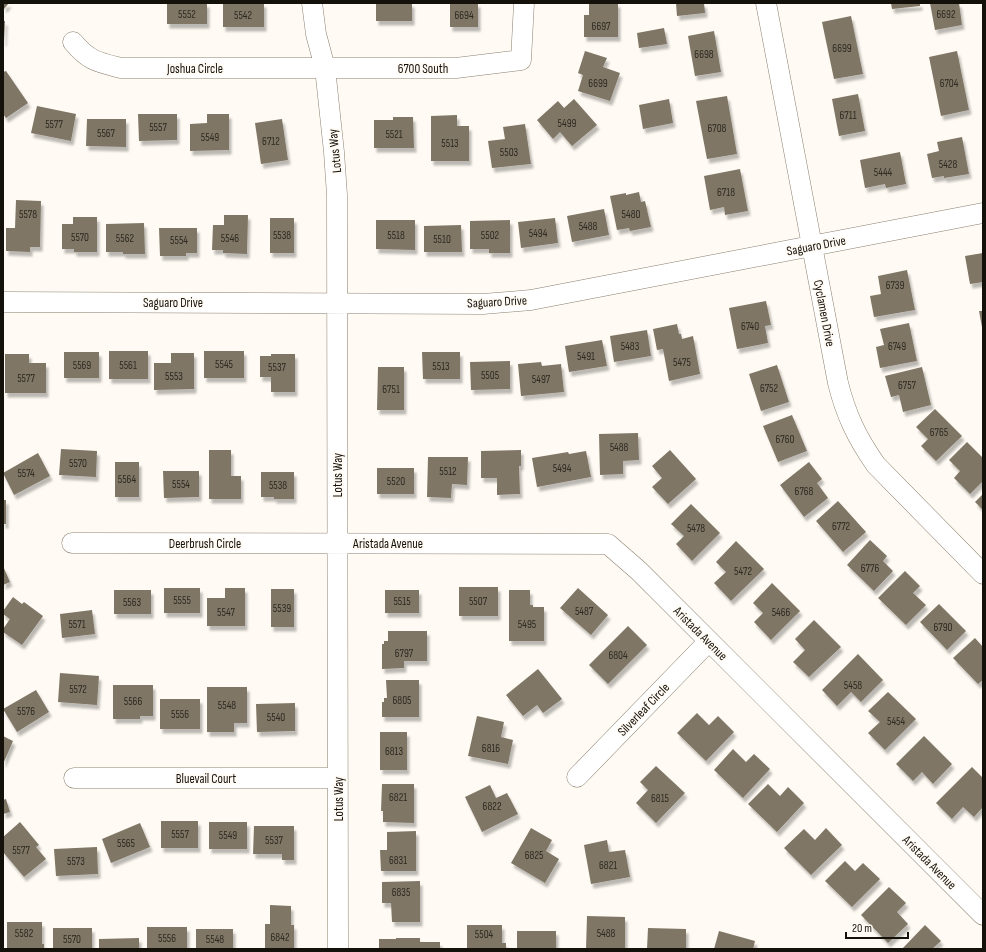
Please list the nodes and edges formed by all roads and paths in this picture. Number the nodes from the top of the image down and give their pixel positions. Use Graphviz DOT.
graph roads {
  1 [pos="312,3"];
  2 [pos="524,3"];
  3 [pos="766,3"];
  4 [pos="73,42"];
  5 [pos="325,68"];
  6 [pos="983,213"];
  7 [pos="812,245"];
  8 [pos="3,302"];
  9 [pos="338,302"];
  10 [pos="337,542"];
  11 [pos="72,543"];
  12 [pos="983,574"];
  13 [pos="709,641"];
  14 [pos="577,777"];
  15 [pos="74,778"];
  16 [pos="338,778"];
  17 [pos="983,915"];
  18 [pos="338,949"];
  1 -- 5 [label="street, Lotus Way"];
  2 -- 5 [label="street, 6700 South"];
  3 -- 7 [label="street, Cyclamen Drive"];
  4 -- 5 [label="street, Joshua Circle"];
  5 -- 9 [label="street, Lotus Way"];
  6 -- 7 [label="street, Saguaro Drive"];
  7 -- 9 [label="street, Saguaro Drive"];
  7 -- 12 [label="street, Cyclamen Drive"];
  8 -- 9 [label="street, Saguaro Drive"];
  9 -- 10 [label="street, Lotus Way"];
  10 -- 11 [label="street, Deerbrush Circle"];
  10 -- 13 [label="street, Aristada Avenue"];
  10 -- 16 [label="street, Lotus Way"];
  13 -- 14 [label="street, Silverleaf Circle"];
  13 -- 17 [label="street, Aristada Avenue"];
  15 -- 16 [label="street, Bluevail Court"];
  16 -- 18 [label="street, Lotus Way"];
}
